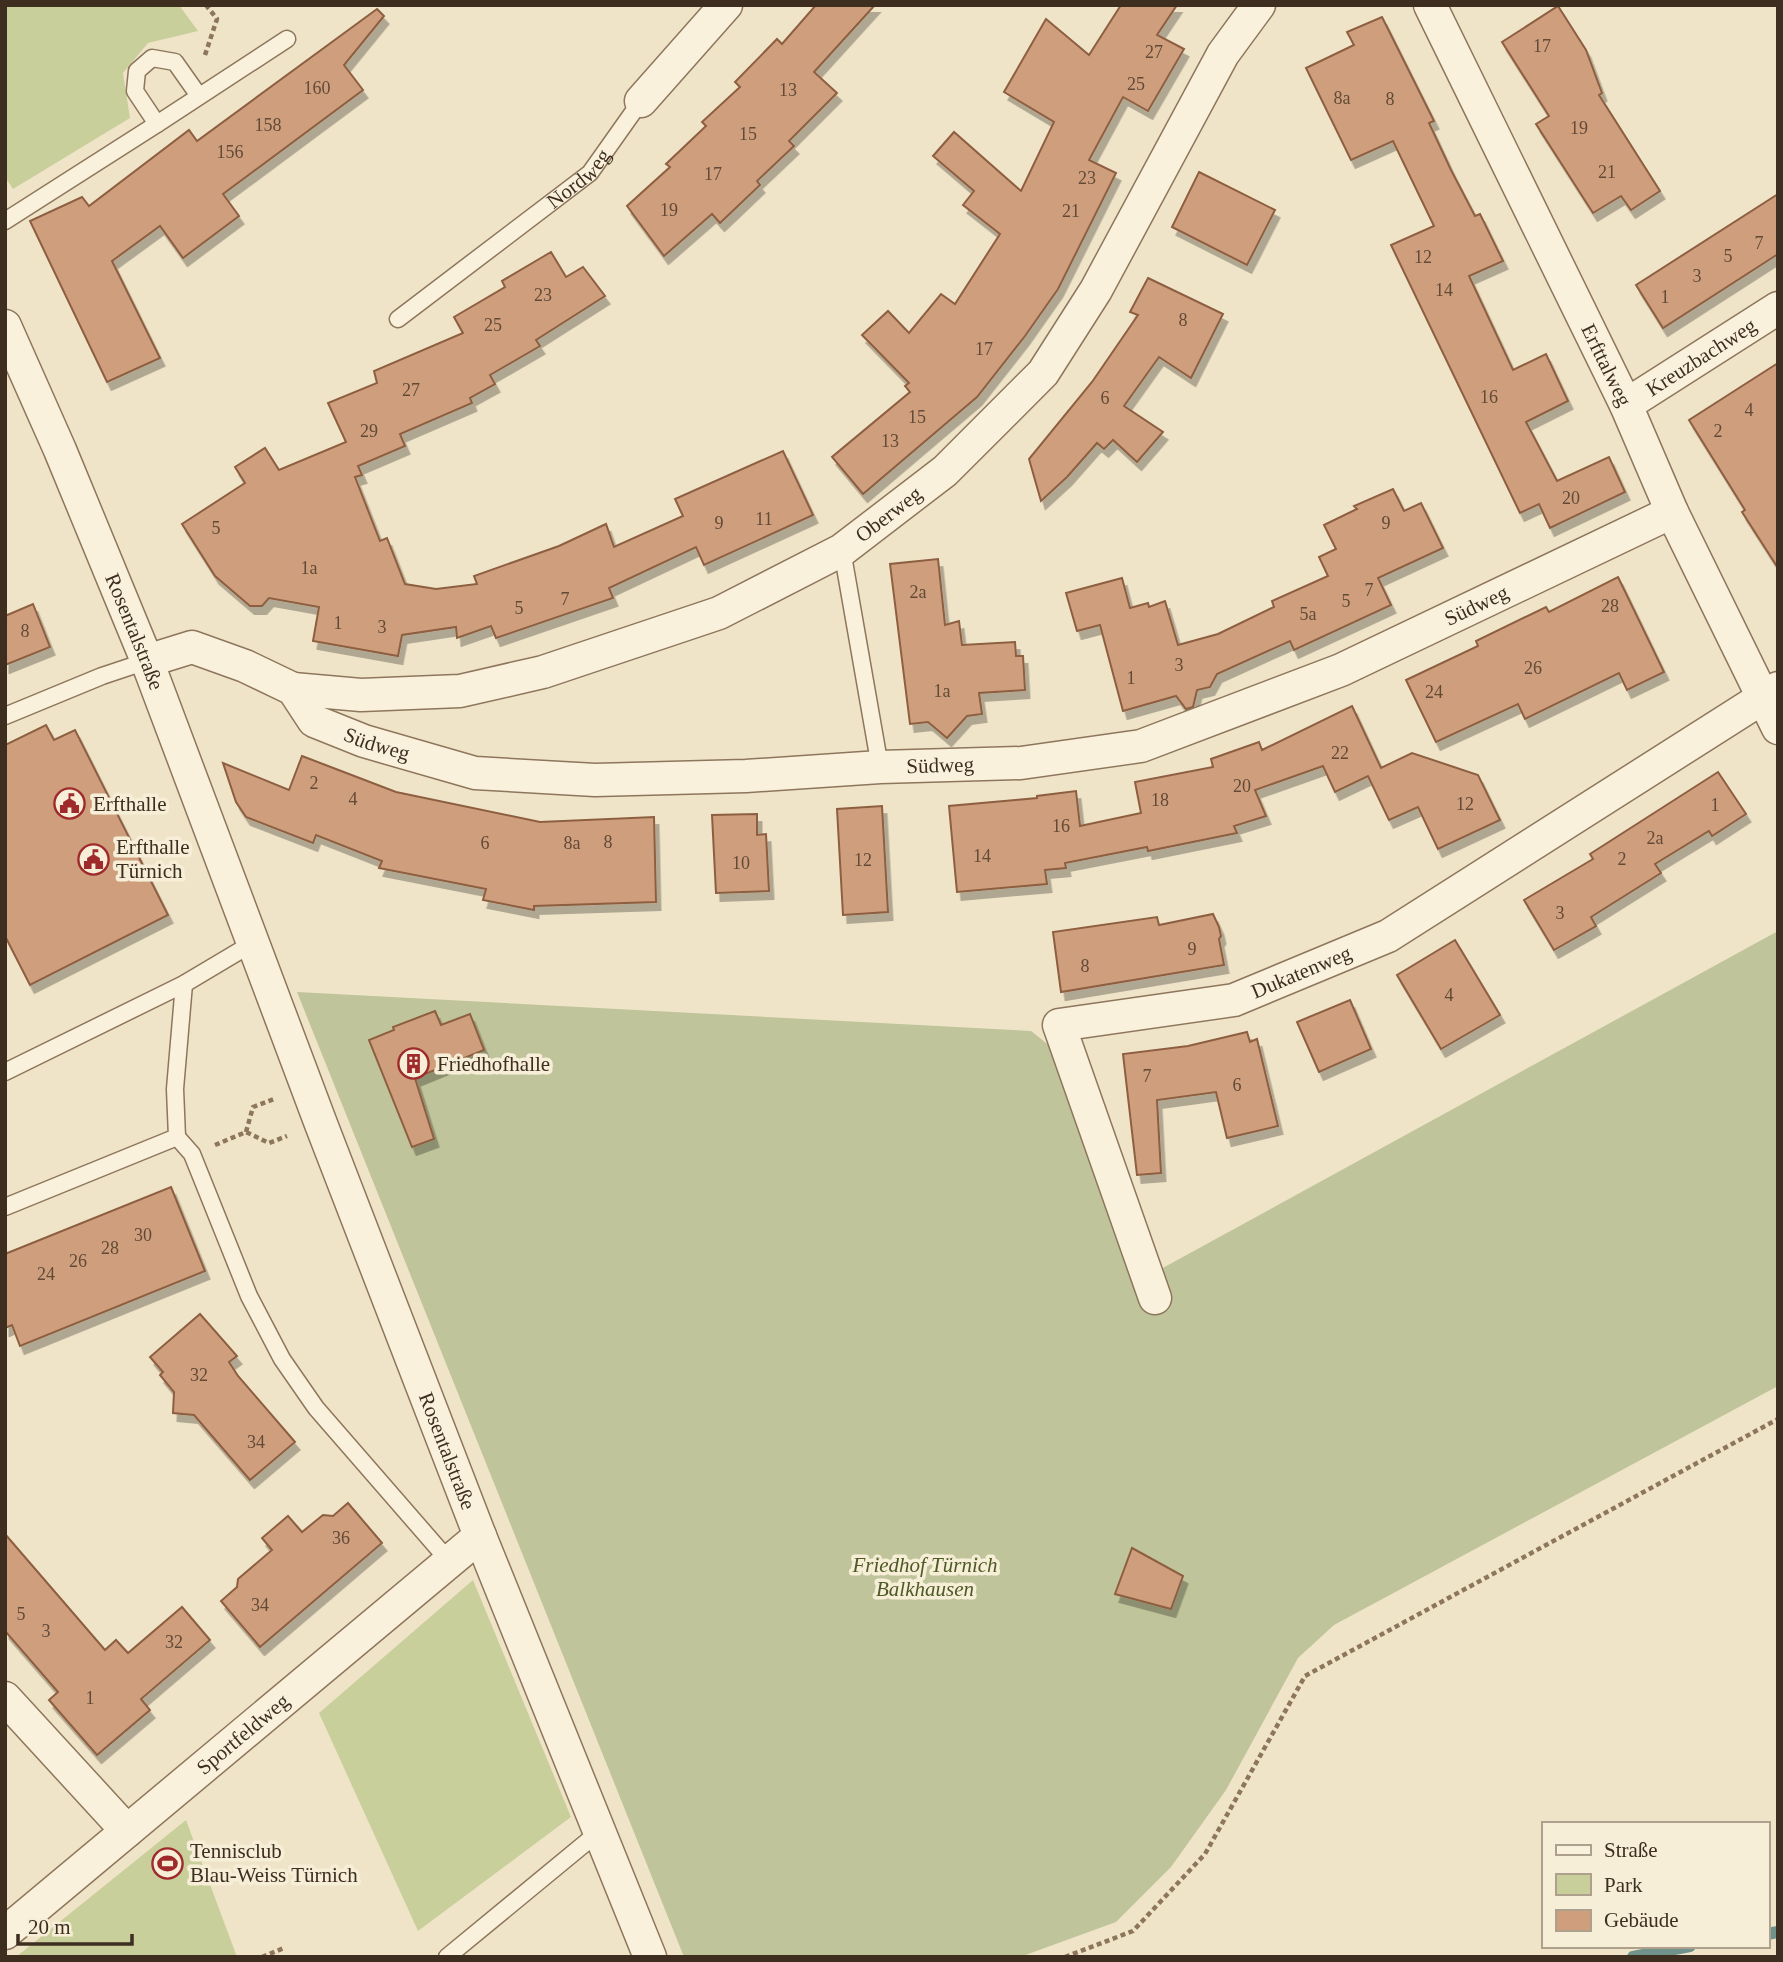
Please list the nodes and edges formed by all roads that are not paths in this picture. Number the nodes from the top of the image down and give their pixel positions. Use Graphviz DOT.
graph roads {
  1 [pos="726,5"];
  2 [pos="1259,5"];
  3 [pos="1430,5"];
  4 [pos="286,39"];
  5 [pos="200,96"];
  6 [pos="641,101"];
  7 [pos="157,124"];
  8 [pos="5,220"];
  9 [pos="1778,308"];
  10 [pos="398,318"];
  11 [pos="5,326"];
  12 [pos="1626,405"];
  13 [pos="1672,512"];
  14 [pos="842,550"];
  15 [pos="147,661"];
  16 [pos="293,689"];
  17 [pos="1771,693"];
  18 [pos="5,716"];
  19 [pos="1778,728"];
  20 [pos="880,767"];
  21 [pos="253,943"];
  22 [pos="184,984"];
  23 [pos="5,1072"];
  24 [pos="177,1137"];
  25 [pos="5,1207"];
  26 [pos="1155,1298"];
  27 [pos="480,1536"];
  28 [pos="449,1561"];
  29 [pos="5,1698"];
  30 [pos="600,1830"];
  31 [pos="127,1831"];
  32 [pos="5,1933"];
  33 [pos="447,1957"];
  34 [pos="650,1957"];
  1 -- 6 [label="street, Nordweg"];
  2 -- 14 [label="street, Oberweg"];
  3 -- 12 [label="street, Erfttalweg"];
  4 -- 5 [label="lane"];
  5 -- 7 [label="lane"];
  5 -- 7 [label="lane"];
  6 -- 10 [label="lane, Nordweg"];
  7 -- 8 [label="lane"];
  9 -- 12 [label="street, Kreuzbachweg"];
  11 -- 15 [label="street, Rosentalstraße"];
  12 -- 13 [label="street, Erfttalweg"];
  13 -- 17 [label="street, Erfttalweg"];
  13 -- 20 [label="street, Südweg"];
  14 -- 16 [label="street, Oberweg"];
  14 -- 20 [label="lane"];
  15 -- 16 [label="street"];
  15 -- 18 [label="lane"];
  15 -- 21 [label="street, Rosentalstraße"];
  16 -- 20 [label="street, Südweg"];
  17 -- 19 [label="street, Erfttalweg"];
  17 -- 26 [label="street, Dukatenweg"];
  21 -- 22 [label="lane"];
  21 -- 27 [label="street, Rosentalstraße"];
  22 -- 23 [label="lane"];
  22 -- 24 [label="lane"];
  24 -- 25 [label="lane"];
  24 -- 28 [label="lane"];
  27 -- 28 [label="street, Sportfeldweg"];
  27 -- 30 [label="street, Rosentalstraße"];
  28 -- 31 [label="street, Sportfeldweg"];
  29 -- 31 [label="street"];
  30 -- 33 [label="lane"];
  30 -- 34 [label="street, Rosentalstraße"];
  31 -- 32 [label="street, Sportfeldweg"];
}
